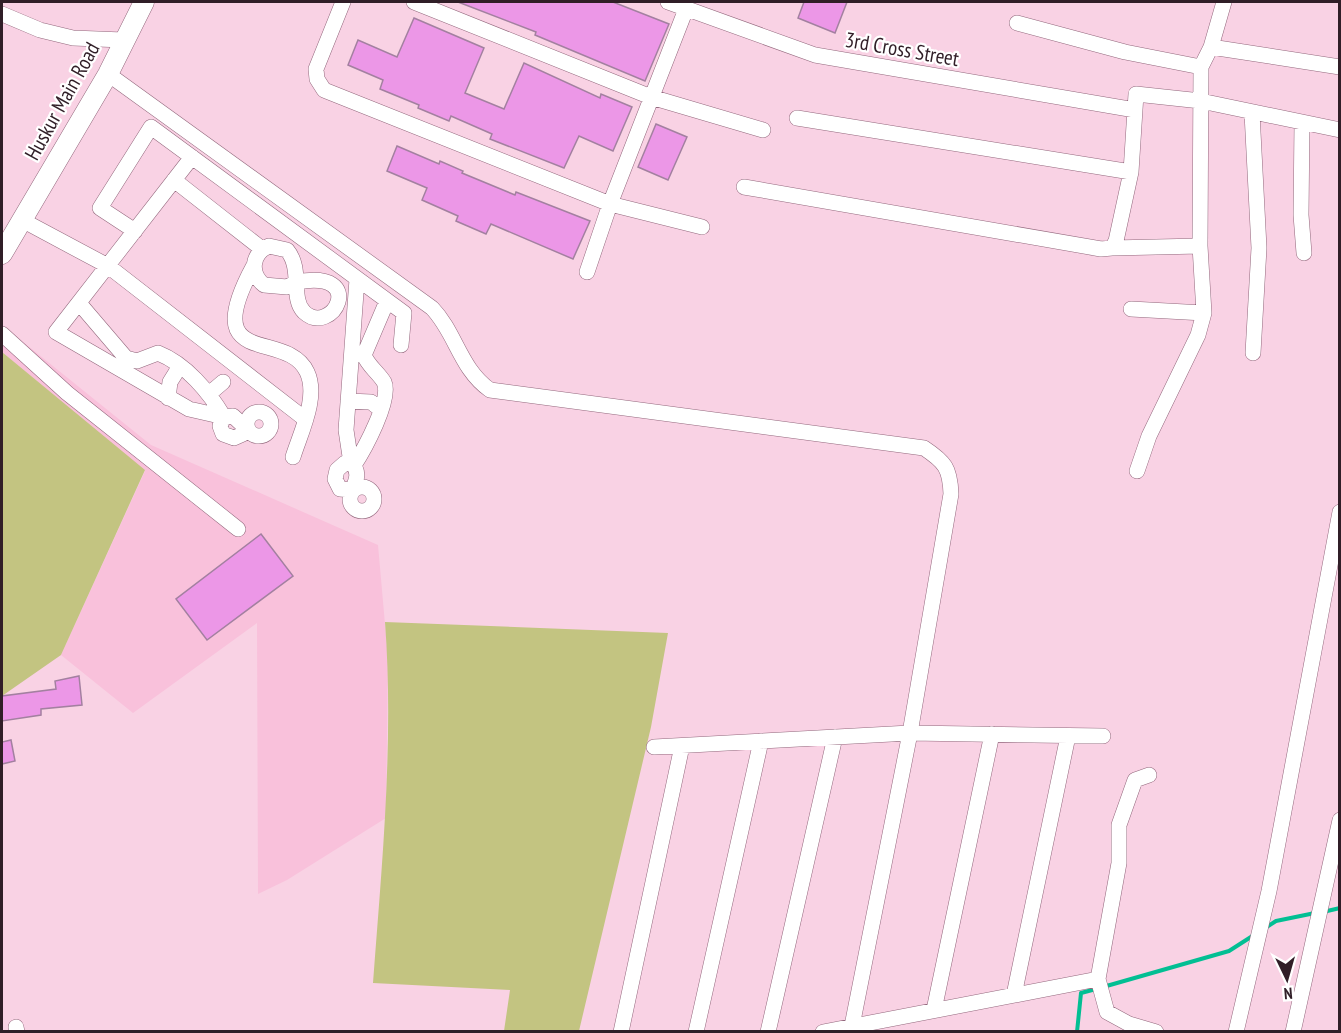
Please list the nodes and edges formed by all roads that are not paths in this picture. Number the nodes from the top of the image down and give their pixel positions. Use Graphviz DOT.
graph roads {
  1 [pos="144,2"];
  2 [pos="343,2"];
  3 [pos="414,2"];
  4 [pos="668,2"];
  5 [pos="1224,2"];
  6 [pos="686,9"];
  7 [pos="2,14"];
  8 [pos="1017,23"];
  9 [pos="123,40"];
  10 [pos="1211,47"];
  11 [pos="1201,67"];
  12 [pos="1340,67"];
  13 [pos="108,74"];
  14 [pos="651,97"];
  15 [pos="1201,101"];
  16 [pos="1135,110"];
  17 [pos="1252,112"];
  18 [pos="797,118"];
  19 [pos="1302,123"];
  20 [pos="763,130"];
  21 [pos="1340,130"];
  22 [pos="192,157"];
  23 [pos="1131,172"];
  24 [pos="174,180"];
  25 [pos="744,187"];
  26 [pos="610,204"];
  27 [pos="22,220"];
  28 [pos="702,227"];
  29 [pos="135,231"];
  30 [pos="1200,246"];
  31 [pos="1112,248"];
  32 [pos="262,249"];
  33 [pos="1304,253"];
  34 [pos="2,254"];
  35 [pos="108,266"];
  36 [pos="254,267"];
  37 [pos="587,272"];
  38 [pos="357,279"];
  39 [pos="387,301"];
  40 [pos="78,303"];
  41 [pos="1131,309"];
  42 [pos="1204,314"];
  43 [pos="2,334"];
  44 [pos="401,345"];
  45 [pos="1253,353"];
  46 [pos="180,366"];
  47 [pos="223,382"];
  48 [pos="209,394"];
  49 [pos="168,398"];
  50 [pos="348,401"];
  51 [pos="380,409"];
  52 [pos="224,417"];
  53 [pos="304,419"];
  54 [pos="246,428"];
  55 [pos="293,457"];
  56 [pos="353,464"];
  57 [pos="1137,471"];
  58 [pos="352,490"];
  59 [pos="1340,512"];
  60 [pos="238,529"];
  61 [pos="910,733"];
  62 [pos="992,734"];
  63 [pos="1068,736"];
  64 [pos="1103,736"];
  65 [pos="835,737"];
  66 [pos="760,741"];
  67 [pos="682,746"];
  68 [pos="654,747"];
  69 [pos="1149,775"];
  70 [pos="1340,820"];
  71 [pos="1098,979"];
  72 [pos="1014,995"];
  73 [pos="934,1010"];
  74 [pos="852,1026"];
  75 [pos="621,1032"];
  76 [pos="696,1032"];
  77 [pos="768,1032"];
  78 [pos="823,1032"];
  79 [pos="1156,1032"];
  80 [pos="1236,1032"];
  81 [pos="1293,1032"];
  1 -- 9 [label="main road, Huskur Main Road"];
  2 -- 26 [label="street"];
  3 -- 14 [label="street"];
  4 -- 6 [label="street, 3rd Cross Street"];
  5 -- 10 [label="street"];
  6 -- 14 [label="street"];
  6 -- 16 [label="street, 3rd Cross Street"];
  7 -- 9 [label="street"];
  8 -- 11 [label="street"];
  9 -- 13 [label="main road, Huskur Main Road"];
  10 -- 11 [label="street"];
  10 -- 12 [label="street"];
  11 -- 15 [label="street"];
  13 -- 27 [label="main road, Huskur Main Road"];
  13 -- 61 [label="street"];
  14 -- 20 [label="street"];
  14 -- 26 [label="street"];
  15 -- 16 [label="street"];
  15 -- 17 [label="street"];
  15 -- 30 [label="street"];
  16 -- 23 [label="street"];
  17 -- 19 [label="street"];
  17 -- 45 [label="street"];
  18 -- 23 [label="street"];
  19 -- 21 [label="street"];
  19 -- 33 [label="street"];
  22 -- 24 [label="street"];
  22 -- 29 [label="street"];
  22 -- 38 [label="street"];
  23 -- 31 [label="street"];
  24 -- 29 [label="street"];
  24 -- 32 [label="street"];
  25 -- 31 [label="street"];
  26 -- 28 [label="street"];
  26 -- 37 [label="street"];
  27 -- 34 [label="main road, Huskur Main Road"];
  27 -- 35 [label="street"];
  29 -- 35 [label="street"];
  30 -- 31 [label="street"];
  30 -- 42 [label="street"];
  32 -- 36 [label="street"];
  32 -- 36 [label="street"];
  35 -- 40 [label="street"];
  35 -- 53 [label="street"];
  36 -- 53 [label="street"];
  38 -- 39 [label="street"];
  38 -- 50 [label="street"];
  39 -- 44 [label="street"];
  39 -- 51 [label="street"];
  40 -- 46 [label="street"];
  40 -- 49 [label="street"];
  41 -- 42 [label="street"];
  42 -- 57 [label="street"];
  43 -- 60 [label="street"];
  46 -- 48 [label="street"];
  46 -- 49 [label="street"];
  47 -- 48 [label="street"];
  48 -- 52 [label="street"];
  49 -- 52 [label="street"];
  50 -- 51 [label="street"];
  50 -- 56 [label="street"];
  51 -- 56 [label="street"];
  52 -- 54 [label="street"];
  53 -- 55 [label="street"];
  56 -- 58 [label="street"];
  59 -- 80 [label="street"];
  61 -- 62 [label="street"];
  61 -- 65 [label="street"];
  61 -- 74 [label="street"];
  62 -- 63 [label="street"];
  62 -- 73 [label="street"];
  63 -- 64 [label="street"];
  63 -- 72 [label="street"];
  65 -- 66 [label="street"];
  65 -- 77 [label="street"];
  66 -- 67 [label="street"];
  66 -- 76 [label="street"];
  67 -- 68 [label="street"];
  67 -- 75 [label="street"];
  69 -- 71 [label="street"];
  70 -- 81 [label="street"];
  71 -- 72 [label="street"];
  71 -- 79 [label="street"];
  72 -- 73 [label="street"];
  73 -- 74 [label="street"];
  74 -- 78 [label="street"];
}
